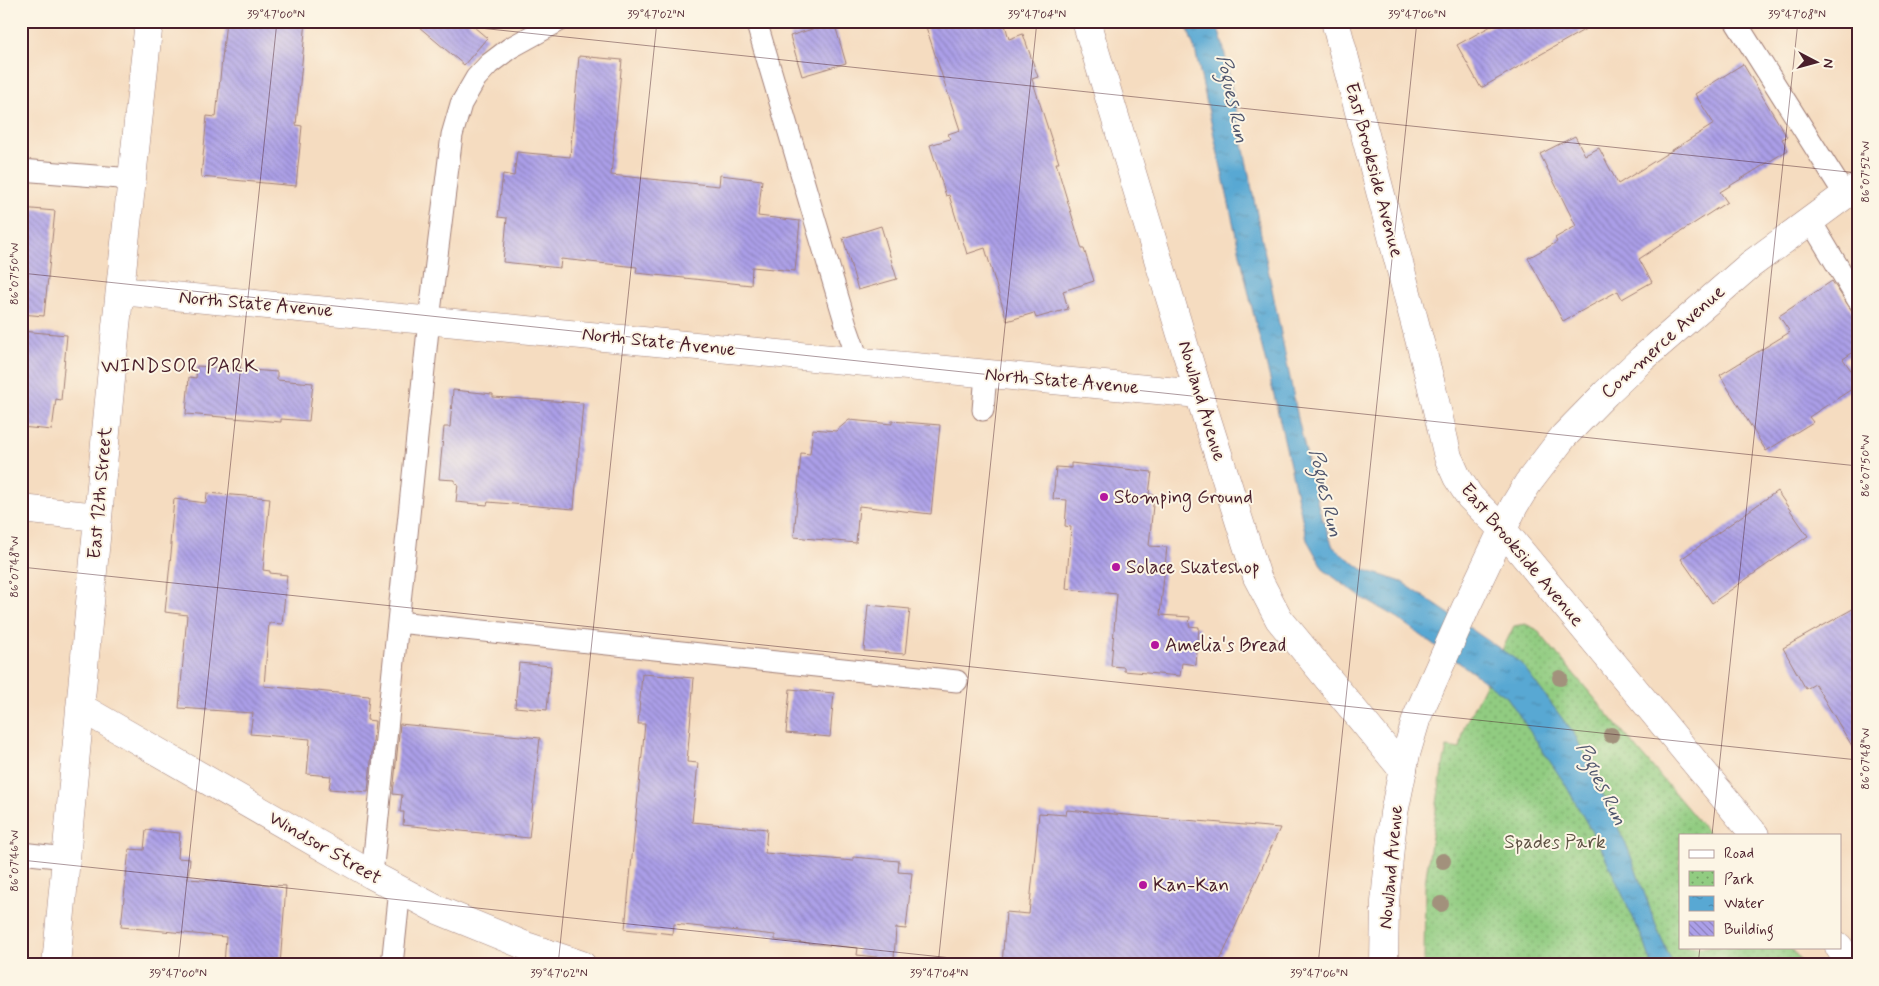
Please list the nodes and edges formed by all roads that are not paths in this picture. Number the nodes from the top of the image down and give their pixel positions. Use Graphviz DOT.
graph roads {
  1 [pos="150,21"];
  2 [pos="559,21"];
  3 [pos="756,21"];
  4 [pos="1086,21"];
  5 [pos="1335,21"];
  6 [pos="1734,21"];
  7 [pos="21,170"];
  8 [pos="132,179"];
  9 [pos="1851,191"];
  10 [pos="1810,220"];
  11 [pos="120,291"];
  12 [pos="1858,300"];
  13 [pos="429,320"];
  14 [pos="859,362"];
  15 [pos="986,374"];
  16 [pos="1199,394"];
  17 [pos="983,410"];
  18 [pos="21,509"];
  19 [pos="98,517"];
  20 [pos="1503,530"];
  21 [pos="398,622"];
  22 [pos="957,681"];
  23 [pos="80,708"];
  24 [pos="1403,770"];
  25 [pos="1753,834"];
  26 [pos="21,853"];
  27 [pos="66,858"];
  28 [pos="372,875"];
  29 [pos="400,889"];
  30 [pos="1839,948"];
  31 [pos="56,965"];
  32 [pos="392,965"];
  33 [pos="582,965"];
  34 [pos="1384,965"];
  35 [pos="1851,965"];
  1 -- 8 [label="street, East 12th Street"];
  2 -- 13 [label="lane"];
  3 -- 14 [label="lane"];
  4 -- 16 [label="street, Nowland Avenue"];
  5 -- 20 [label="street, East Brookside Avenue"];
  6 -- 9 [label="lane"];
  7 -- 8 [label="lane"];
  8 -- 11 [label="street, East 12th Street"];
  9 -- 10 [label="street, Commerce Avenue"];
  10 -- 12 [label="lane"];
  10 -- 20 [label="street, Commerce Avenue"];
  11 -- 13 [label="street, North State Avenue"];
  11 -- 19 [label="street, East 12th Street"];
  13 -- 14 [label="street, North State Avenue"];
  13 -- 21 [label="lane"];
  14 -- 15 [label="street, North State Avenue"];
  15 -- 16 [label="street, North State Avenue"];
  15 -- 17 [label="lane"];
  16 -- 24 [label="street, Nowland Avenue"];
  18 -- 19 [label="street"];
  19 -- 23 [label="street, East 12th Street"];
  20 -- 24 [label="street, Nowland Avenue"];
  20 -- 25 [label="street, East Brookside Avenue"];
  21 -- 22 [label="lane"];
  21 -- 28 [label="lane"];
  23 -- 27 [label="street, East 12th Street"];
  23 -- 28 [label="street, Windsor Street"];
  24 -- 34 [label="street, Nowland Avenue"];
  26 -- 27 [label="lane"];
  27 -- 31 [label="street, East 12th Street"];
  28 -- 29 [label="street, Windsor Street"];
  29 -- 32 [label="lane"];
  29 -- 33 [label="street, Windsor Street"];
  30 -- 35 [label="street"];
}
